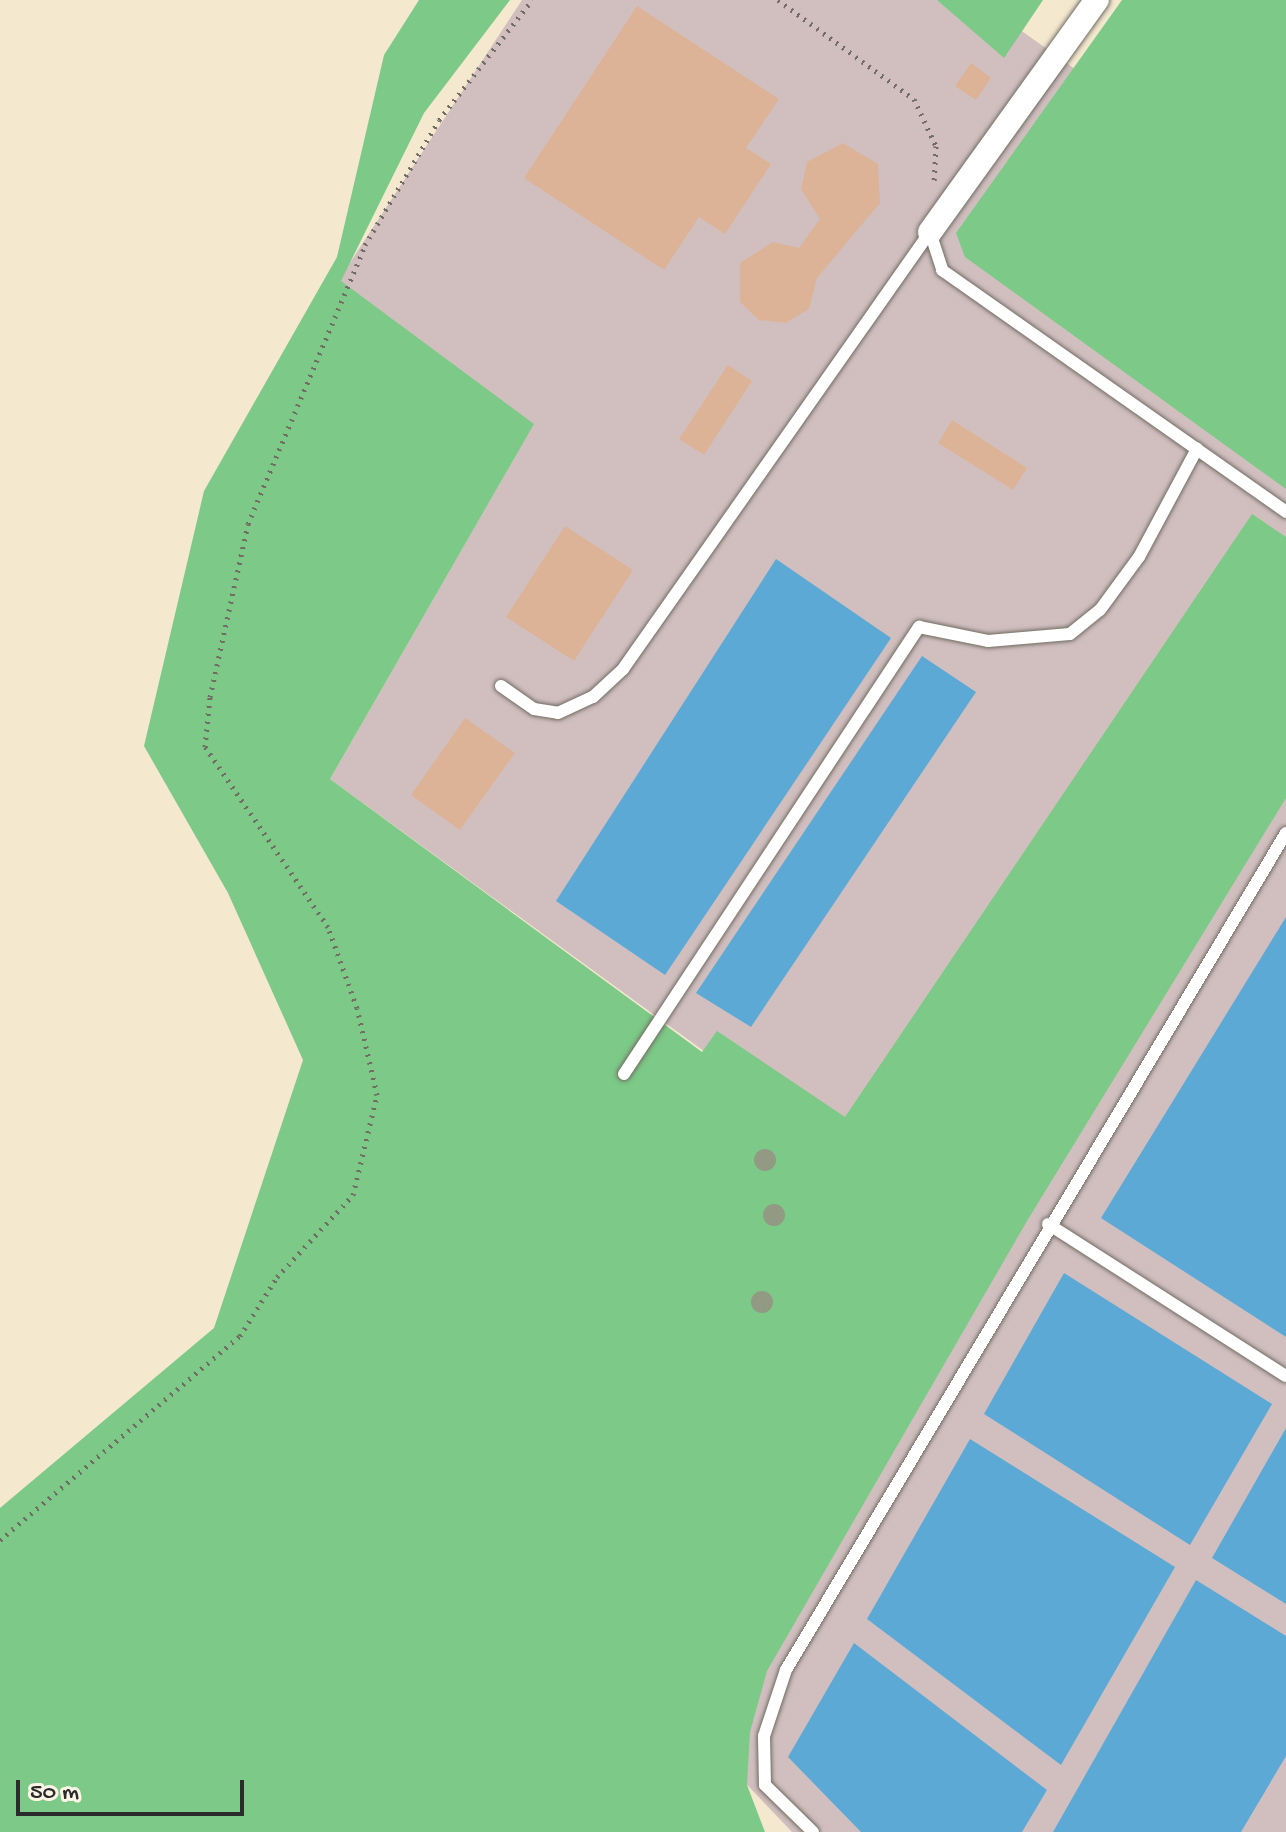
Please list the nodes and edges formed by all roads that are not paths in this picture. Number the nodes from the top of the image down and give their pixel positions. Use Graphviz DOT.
graph roads {
  1 [pos="1097,0"];
  2 [pos="930,232"];
  3 [pos="1197,449"];
  4 [pos="1286,512"];
  5 [pos="501,686"];
  6 [pos="1286,833"];
  7 [pos="624,1074"];
  8 [pos="1048,1224"];
  9 [pos="1286,1376"];
  10 [pos="813,1832"];
  1 -- 2 [label="street"];
  2 -- 3 [label="lane"];
  2 -- 5 [label="lane"];
  3 -- 4 [label="lane"];
  3 -- 7 [label="lane"];
  6 -- 8 [label="lane"];
  8 -- 9 [label="lane"];
  8 -- 10 [label="lane"];
}
